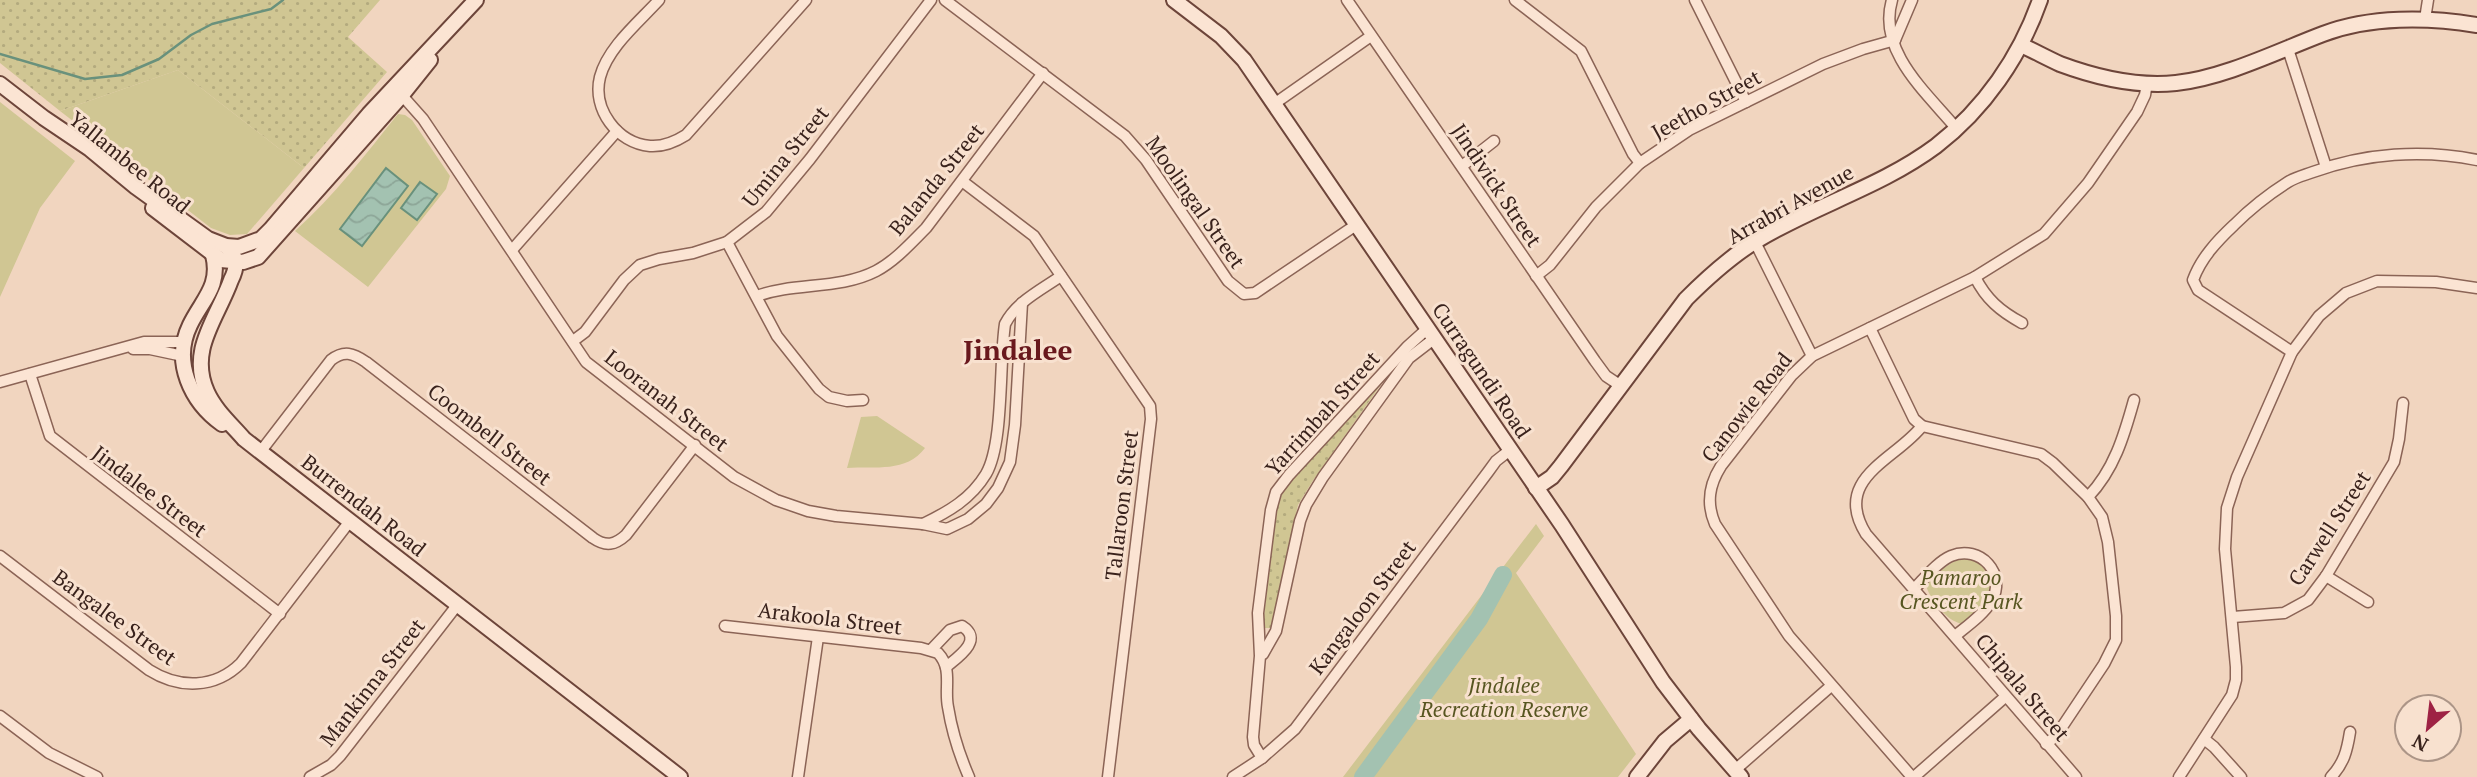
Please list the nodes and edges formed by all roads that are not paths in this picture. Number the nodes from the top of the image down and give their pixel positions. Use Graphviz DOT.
graph roads {
  1 [pos="475,0"];
  2 [pos="659,0"];
  3 [pos="806,0"];
  4 [pos="931,0"];
  5 [pos="945,0"];
  6 [pos="1174,0"];
  7 [pos="1347,0"];
  8 [pos="1515,0"];
  9 [pos="1695,0"];
  10 [pos="1892,0"];
  11 [pos="1912,0"];
  12 [pos="2040,0"];
  13 [pos="2428,0"];
  14 [pos="2425,19"];
  15 [pos="2477,25"];
  16 [pos="1371,36"];
  17 [pos="1895,40"];
  18 [pos="2021,45"];
  19 [pos="2288,49"];
  20 [pos="1043,73"];
  21 [pos="2147,83"];
  22 [pos="1,84"];
  23 [pos="397,91"];
  24 [pos="1746,102"];
  25 [pos="1274,104"];
  26 [pos="1956,128"];
  27 [pos="617,131"];
  28 [pos="1494,141"];
  29 [pos="2477,160"];
  30 [pos="1640,163"];
  31 [pos="1462,166"];
  32 [pos="2326,167"];
  33 [pos="962,181"];
  34 [pos="130,186"];
  35 [pos="1356,225"];
  36 [pos="727,242"];
  37 [pos="1755,242"];
  38 [pos="226,246"];
  39 [pos="512,250"];
  40 [pos="213,255"];
  41 [pos="231,262"];
  42 [pos="1061,276"];
  43 [pos="1536,276"];
  44 [pos="1975,277"];
  45 [pos="2477,288"];
  46 [pos="757,296"];
  47 [pos="1022,303"];
  48 [pos="204,304"];
  49 [pos="2022,323"];
  50 [pos="1870,328"];
  51 [pos="1432,333"];
  52 [pos="573,341"];
  53 [pos="184,349"];
  54 [pos="2292,352"];
  55 [pos="200,353"];
  56 [pos="1812,356"];
  57 [pos="30,374"];
  58 [pos="0,382"];
  59 [pos="1622,387"];
  60 [pos="863,400"];
  61 [pos="2134,400"];
  62 [pos="2403,403"];
  63 [pos="1922,426"];
  64 [pos="244,439"];
  65 [pos="695,446"];
  66 [pos="1510,450"];
  67 [pos="261,452"];
  68 [pos="1536,488"];
  69 [pos="2088,498"];
  70 [pos="351,521"];
  71 [pos="923,524"];
  72 [pos="0,556"];
  73 [pos="2326,576"];
  74 [pos="1913,589"];
  75 [pos="2368,602"];
  76 [pos="458,604"];
  77 [pos="280,614"];
  78 [pos="2233,617"];
  79 [pos="725,626"];
  80 [pos="1955,636"];
  81 [pos="818,637"];
  82 [pos="932,650"];
  83 [pos="1260,661"];
  84 [pos="946,667"];
  85 [pos="1831,686"];
  86 [pos="2005,697"];
  87 [pos="0,716"];
  88 [pos="1691,719"];
  89 [pos="2350,732"];
  90 [pos="2204,739"];
  91 [pos="2046,744"];
  92 [pos="1262,758"];
  93 [pos="1738,773"];
  94 [pos="326,774"];
  95 [pos="97,777"];
  96 [pos="310,777"];
  97 [pos="680,777"];
  98 [pos="798,777"];
  99 [pos="969,777"];
  100 [pos="1108,777"];
  101 [pos="1233,777"];
  102 [pos="1637,777"];
  103 [pos="1913,777"];
  104 [pos="2076,777"];
  105 [pos="2179,777"];
  106 [pos="2241,777"];
  107 [pos="2331,777"];
  1 -- 23 [label="street"];
  2 -- 27 [label="street"];
  3 -- 27 [label="street"];
  4 -- 36 [label="street, Umina Street"];
  5 -- 20 [label="street, Moolingal Street"];
  6 -- 25 [label="street, Curragundi Road"];
  7 -- 16 [label="street, Jindivick Street"];
  8 -- 30 [label="street"];
  9 -- 24 [label="street"];
  10 -- 17 [label="street"];
  11 -- 17 [label="street"];
  12 -- 18 [label="street, Arrabri Avenue"];
  13 -- 14 [label="street"];
  14 -- 15 [label="street"];
  14 -- 19 [label="street"];
  16 -- 25 [label="street"];
  16 -- 31 [label="street, Jindivick Street"];
  17 -- 24 [label="street, Jeetho Street"];
  17 -- 26 [label="street"];
  18 -- 21 [label="street"];
  18 -- 26 [label="street, Arrabri Avenue"];
  19 -- 21 [label="street"];
  19 -- 32 [label="street"];
  20 -- 33 [label="street, Balanda Street"];
  20 -- 35 [label="street, Moolingal Street"];
  21 -- 44 [label="street, Canowie Road"];
  22 -- 34 [label="street, Yallambee Road"];
  23 -- 38 [label="street"];
  23 -- 39 [label="street, Looranah Street"];
  23 -- 41 [label="street"];
  24 -- 30 [label="street, Jeetho Street"];
  25 -- 35 [label="street, Curragundi Road"];
  26 -- 37 [label="street, Arrabri Avenue"];
  27 -- 39 [label="street"];
  28 -- 31 [label="street"];
  29 -- 32 [label="street"];
  30 -- 43 [label="street, Jeetho Street"];
  31 -- 43 [label="street, Jindivick Street"];
  32 -- 54 [label="street"];
  33 -- 42 [label="street, Tallaroon Street"];
  33 -- 46 [label="street, Balanda Street"];
  34 -- 38 [label="street, Yallambee Road"];
  34 -- 40 [label="street, Yallambee Road"];
  35 -- 51 [label="street, Curragundi Road"];
  36 -- 46 [label="street"];
  36 -- 52 [label="street, Umina Street"];
  37 -- 56 [label="street"];
  37 -- 59 [label="street, Arrabri Avenue"];
  38 -- 41 [label="street"];
  39 -- 52 [label="street, Looranah Street"];
  40 -- 41 [label="street, Yallambee Road"];
  40 -- 48 [label="street"];
  41 -- 48 [label="street"];
  41 -- 55 [label="street, Burrendah Road"];
  42 -- 47 [label="street"];
  42 -- 100 [label="street, Tallaroon Street"];
  43 -- 59 [label="street, Jindivick Street"];
  44 -- 49 [label="street"];
  44 -- 50 [label="street, Canowie Road"];
  45 -- 54 [label="street"];
  46 -- 60 [label="street"];
  47 -- 71 [label="street"];
  47 -- 71 [label="street, Looranah Street"];
  48 -- 53 [label="street"];
  50 -- 56 [label="street, Canowie Road"];
  50 -- 63 [label="street"];
  51 -- 66 [label="street, Curragundi Road"];
  51 -- 83 [label="street, Yarrimbah Street"];
  51 -- 83 [label="street, Yarrimbah Street"];
  52 -- 65 [label="street, Looranah Street"];
  53 -- 55 [label="street"];
  53 -- 57 [label="street"];
  53 -- 64 [label="street"];
  54 -- 78 [label="street"];
  55 -- 64 [label="street, Burrendah Road"];
  56 -- 85 [label="street, Canowie Road"];
  57 -- 58 [label="street"];
  57 -- 77 [label="street, Jindalee Street"];
  59 -- 68 [label="street, Arrabri Avenue"];
  61 -- 69 [label="street"];
  62 -- 73 [label="street, Carwell Street"];
  63 -- 69 [label="street"];
  63 -- 74 [label="street, Chipala Street"];
  64 -- 67 [label="street, Burrendah Road"];
  65 -- 67 [label="street, Coombell Street"];
  65 -- 71 [label="street, Looranah Street"];
  66 -- 68 [label="street, Curragundi Road"];
  66 -- 92 [label="street, Kangaloon Street"];
  67 -- 70 [label="street, Burrendah Road"];
  68 -- 88 [label="street, Curragundi Road"];
  69 -- 91 [label="street"];
  70 -- 76 [label="street, Burrendah Road"];
  70 -- 77 [label="street, Bangalee Street"];
  72 -- 77 [label="street, Bangalee Street"];
  73 -- 75 [label="street"];
  73 -- 78 [label="street, Carwell Street"];
  74 -- 80 [label="street, Chipala Street"];
  74 -- 80 [label="street"];
  76 -- 94 [label="street, Mankinna Street"];
  76 -- 97 [label="street, Burrendah Road"];
  78 -- 90 [label="street"];
  79 -- 81 [label="street, Arakoola Street"];
  80 -- 86 [label="street, Chipala Street"];
  81 -- 82 [label="street, Arakoola Street"];
  81 -- 98 [label="street"];
  82 -- 84 [label="street"];
  82 -- 84 [label="street"];
  83 -- 92 [label="street, Yarrimbah Street"];
  84 -- 99 [label="street"];
  85 -- 93 [label="street"];
  85 -- 103 [label="street, Canowie Road"];
  86 -- 91 [label="street, Chipala Street"];
  86 -- 103 [label="street"];
  87 -- 95 [label="street"];
  88 -- 93 [label="street, Curragundi Road"];
  88 -- 102 [label="street"];
  89 -- 107 [label="street"];
  90 -- 105 [label="street"];
  90 -- 106 [label="street"];
  91 -- 104 [label="street, Chipala Street"];
  92 -- 101 [label="street, Kangaloon Street"];
  94 -- 96 [label="street, Mankinna Street"];
}
